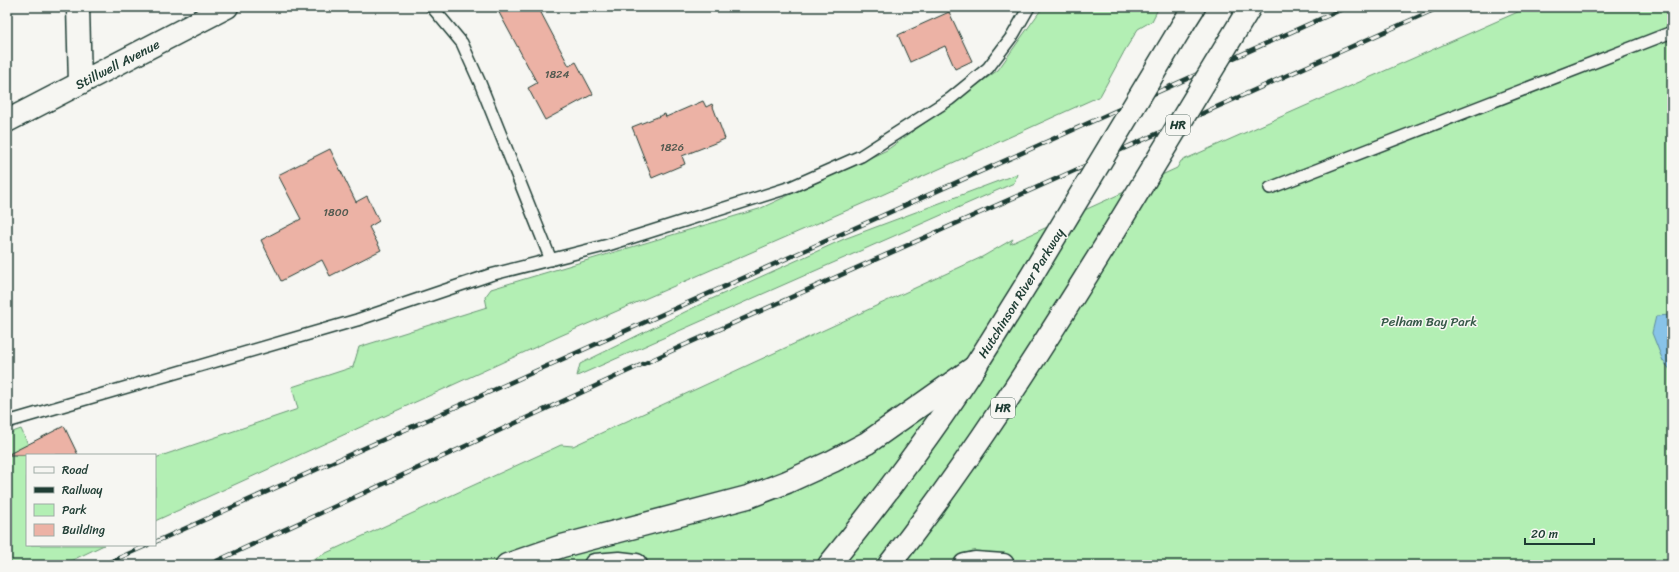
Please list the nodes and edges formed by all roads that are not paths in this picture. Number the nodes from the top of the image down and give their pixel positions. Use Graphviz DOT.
graph roads {
  1 [pos="78,7"];
  2 [pos="227,7"];
  3 [pos="432,7"];
  4 [pos="1029,7"];
  5 [pos="1194,7"];
  6 [pos="1250,7"];
  7 [pos="1185,17"];
  8 [pos="1672,32"];
  9 [pos="80,83"];
  10 [pos="7,121"];
  11 [pos="1270,188"];
  12 [pos="551,260"];
  13 [pos="976,366"];
  14 [pos="7,422"];
  15 [pos="507,565"];
  16 [pos="595,565"];
  17 [pos="636,565"];
  18 [pos="829,565"];
  19 [pos="888,565"];
  20 [pos="965,565"];
  21 [pos="1003,565"];
  1 -- 9 [label="main road"];
  2 -- 9 [label="main road, Stillwell Avenue"];
  3 -- 12 [label="lane"];
  4 -- 12 [label="lane"];
  5 -- 7 [label="main road, Hutchinson River Parkway"];
  6 -- 19 [label="main road, HR, bridge"];
  7 -- 13 [label="main road, Hutchinson River Parkway, bridge"];
  8 -- 11 [label="lane"];
  9 -- 10 [label="main road, Stillwell Avenue"];
  12 -- 14 [label="lane"];
  13 -- 15 [label="main road"];
  13 -- 18 [label="main road, Hutchinson River Parkway"];
  16 -- 17 [label="main road"];
  20 -- 21 [label="main road"];
}
